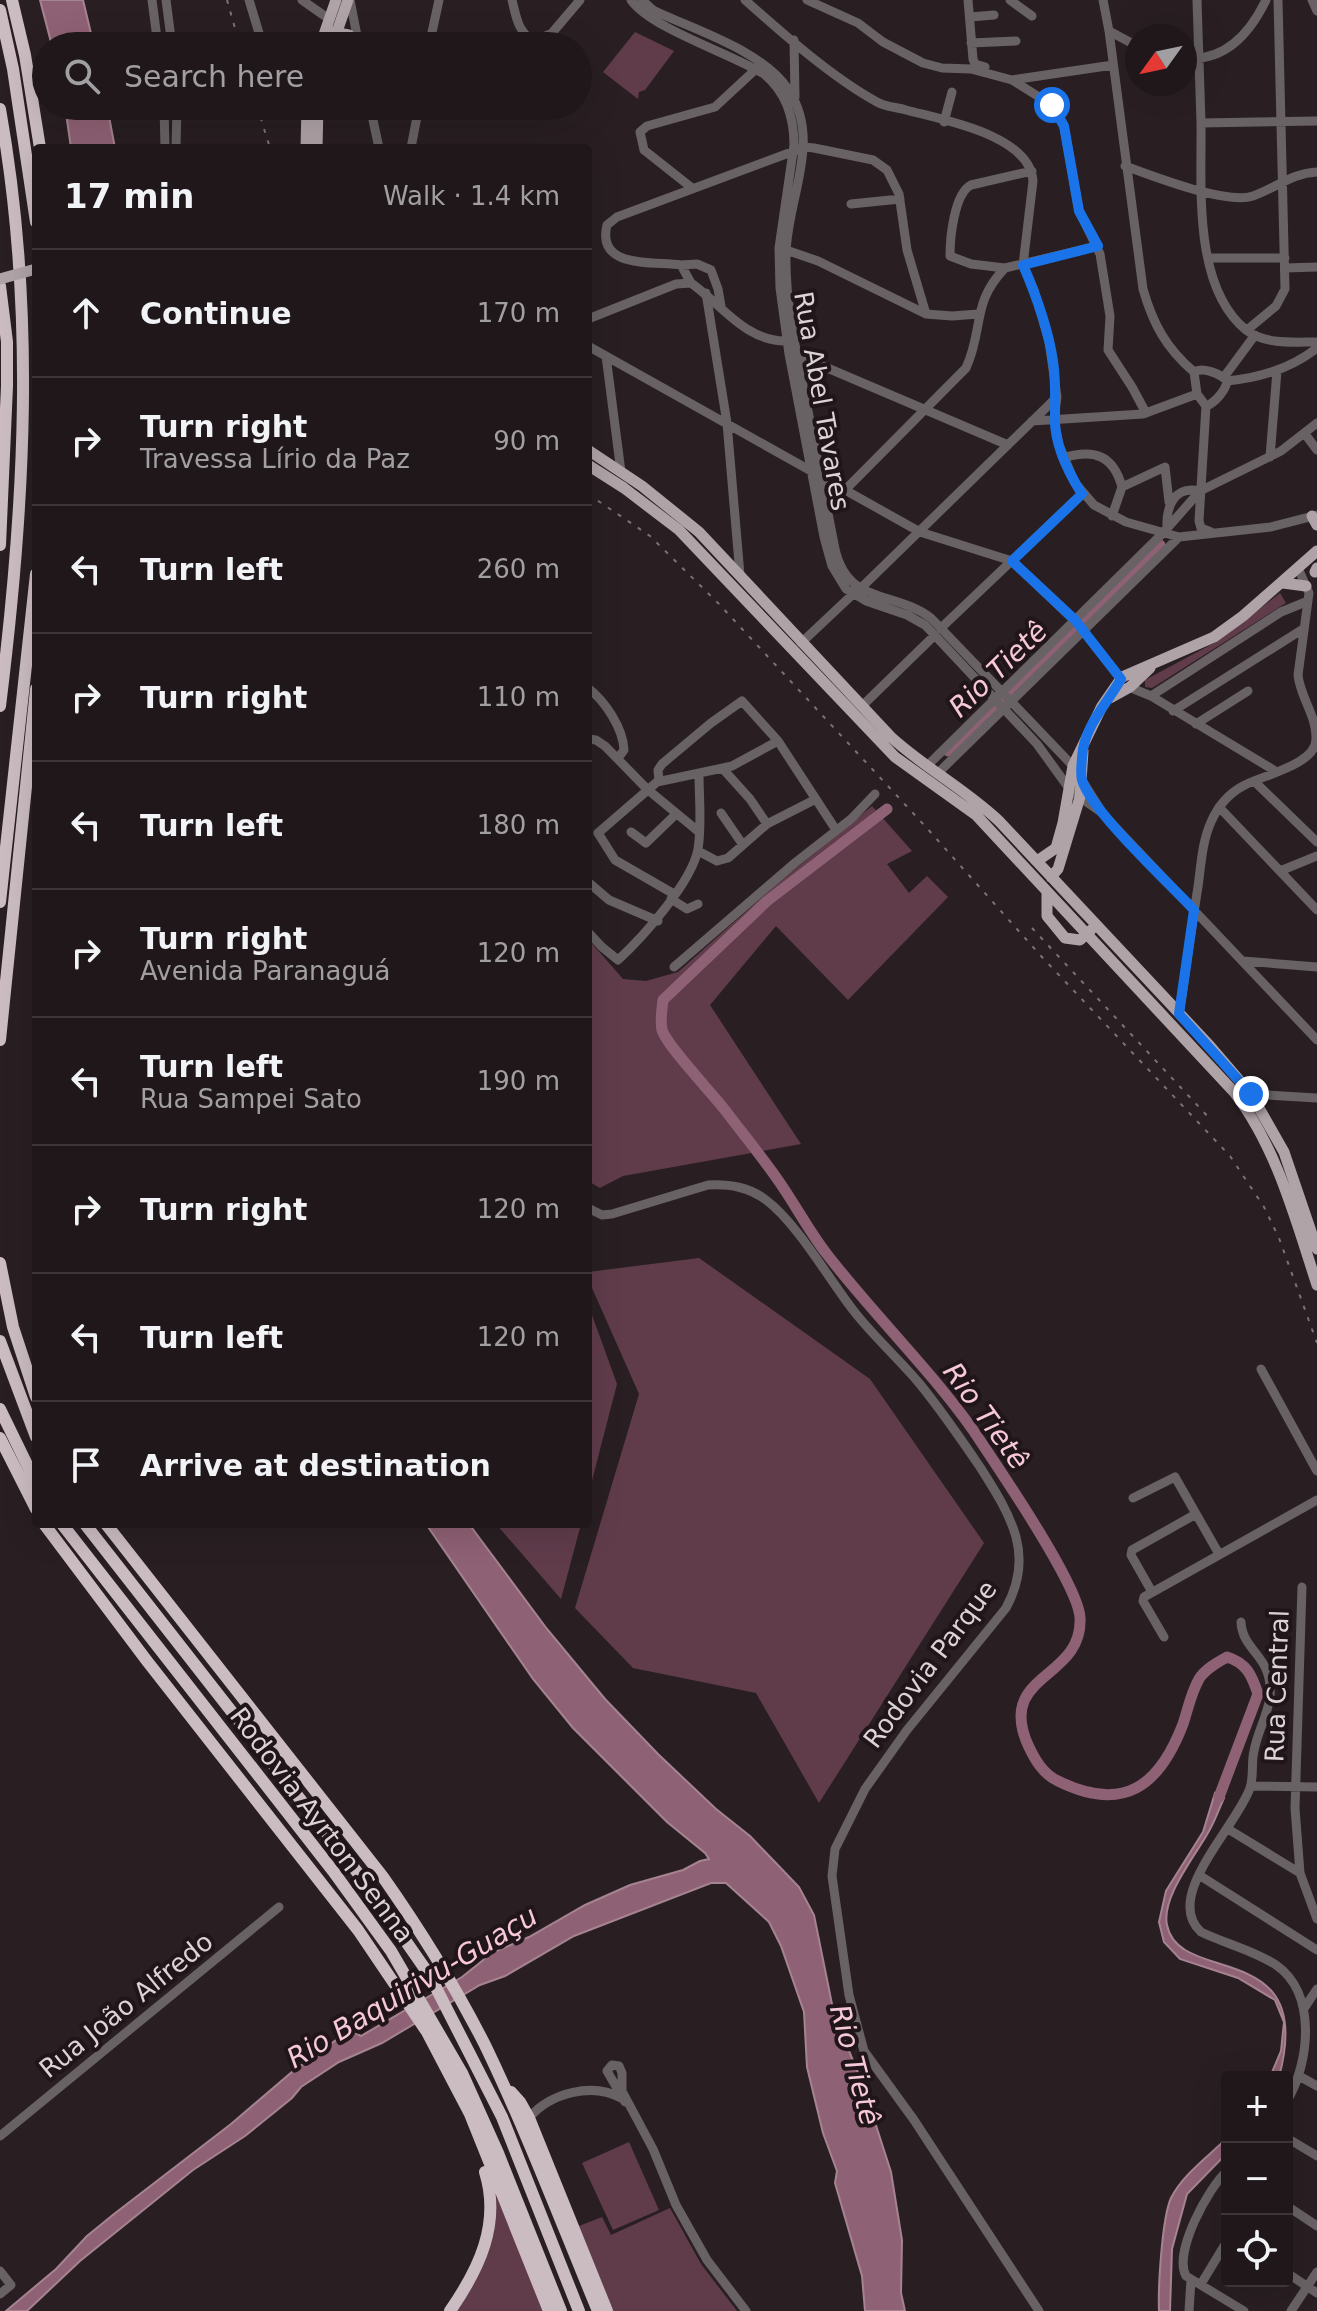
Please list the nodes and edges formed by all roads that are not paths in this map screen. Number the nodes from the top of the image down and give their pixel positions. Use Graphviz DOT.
graph roads {
  1 [pos="12,0"];
  2 [pos="152,0"];
  3 [pos="166,0"];
  4 [pos="249,0"];
  5 [pos="302,0"];
  6 [pos="336,0"];
  7 [pos="349,0"];
  8 [pos="439,0"];
  9 [pos="512,0"];
  10 [pos="580,0"];
  11 [pos="631,0"];
  12 [pos="642,0"];
  13 [pos="745,0"];
  14 [pos="807,0"];
  15 [pos="968,0"];
  16 [pos="1010,0"];
  17 [pos="1103,0"];
  18 [pos="1197,0"];
  19 [pos="1266,0"];
  20 [pos="1278,0"];
  21 [pos="1312,0"];
  22 [pos="0,10"];
  23 [pos="1317,11"];
  24 [pos="994,15"];
  25 [pos="1032,16"];
  26 [pos="970,17"];
  27 [pos="329,19"];
  28 [pos="1109,31"];
  29 [pos="156,32"];
  30 [pos="170,32"];
  31 [pos="259,32"];
  32 [pos="331,32"];
  33 [pos="355,32"];
  34 [pos="432,32"];
  35 [pos="523,32"];
  36 [pos="552,32"];
  37 [pos="794,40"];
  38 [pos="1125,40"];
  39 [pos="1016,41"];
  40 [pos="971,43"];
  41 [pos="1199,60"];
  42 [pos="1113,65"];
  43 [pos="756,69"];
  44 [pos="996,69"];
  45 [pos="1012,80"];
  46 [pos="952,92"];
  47 [pos="32,98"];
  48 [pos="795,101"];
  49 [pos="0,109"];
  50 [pos="35,120"];
  51 [pos="164,120"];
  52 [pos="177,120"];
  53 [pos="308,120"];
  54 [pos="315,120"];
  55 [pos="373,120"];
  56 [pos="416,120"];
  57 [pos="1317,121"];
  58 [pos="944,122"];
  59 [pos="1201,123"];
  60 [pos="1281,123"];
  61 [pos="39,144"];
  62 [pos="165,144"];
  63 [pos="176,144"];
  64 [pos="309,144"];
  65 [pos="310,144"];
  66 [pos="378,144"];
  67 [pos="412,144"];
  68 [pos="805,147"];
  69 [pos="793,152"];
  70 [pos="1125,166"];
  71 [pos="1032,171"];
  72 [pos="1317,172"];
  73 [pos="1284,180"];
  74 [pos="692,188"];
  75 [pos="1202,190"];
  76 [pos="32,195"];
  77 [pos="900,199"];
  78 [pos="851,204"];
  79 [pos="1098,246"];
  80 [pos="786,250"];
  81 [pos="1208,258"];
  82 [pos="1285,263"];
  83 [pos="681,265"];
  84 [pos="1023,265"];
  85 [pos="1317,267"];
  86 [pos="1005,268"];
  87 [pos="32,270"];
  88 [pos="0,279"];
  89 [pos="691,283"];
  90 [pos="0,286"];
  91 [pos="706,293"];
  92 [pos="721,306"];
  93 [pos="926,314"];
  94 [pos="979,314"];
  95 [pos="592,317"];
  96 [pos="1251,332"];
  97 [pos="787,341"];
  98 [pos="1290,342"];
  99 [pos="1317,342"];
  100 [pos="592,348"];
  101 [pos="1317,348"];
  102 [pos="797,355"];
  103 [pos="606,356"];
  104 [pos="1301,360"];
  105 [pos="1277,371"];
  106 [pos="1194,372"];
  107 [pos="1225,379"];
  108 [pos="1197,394"];
  109 [pos="1057,397"];
  110 [pos="1206,406"];
  111 [pos="925,411"];
  112 [pos="1146,413"];
  113 [pos="1054,419"];
  114 [pos="1032,421"];
  115 [pos="727,423"];
  116 [pos="1317,423"];
  117 [pos="1305,434"];
  118 [pos="1008,445"];
  119 [pos="1317,450"];
  120 [pos="592,453"];
  121 [pos="1270,457"];
  122 [pos="1063,458"];
  123 [pos="592,468"];
  124 [pos="621,472"];
  125 [pos="811,472"];
  126 [pos="821,478"];
  127 [pos="1122,487"];
  128 [pos="846,489"];
  129 [pos="1200,491"];
  130 [pos="1082,494"];
  131 [pos="1169,502"];
  132 [pos="1,510"];
  133 [pos="1112,516"];
  134 [pos="1315,519"];
  135 [pos="1165,530"];
  136 [pos="920,532"];
  137 [pos="1214,533"];
  138 [pos="1179,537"];
  139 [pos="0,545"];
  140 [pos="1012,561"];
  141 [pos="1315,562"];
  142 [pos="1298,568"];
  143 [pos="740,575"];
  144 [pos="1283,583"];
  145 [pos="856,592"];
  146 [pos="1310,593"];
  147 [pos="32,610"];
  148 [pos="1075,621"];
  149 [pos="1303,629"];
  150 [pos="938,631"];
  151 [pos="1084,631"];
  152 [pos="801,643"];
  153 [pos="1127,681"];
  154 [pos="1248,691"];
  155 [pos="592,692"];
  156 [pos="1149,695"];
  157 [pos="1003,700"];
  158 [pos="0,706"];
  159 [pos="862,706"];
  160 [pos="1173,711"];
  161 [pos="1314,711"];
  162 [pos="1196,724"];
  163 [pos="32,728"];
  164 [pos="592,740"];
  165 [pos="778,741"];
  166 [pos="1083,748"];
  167 [pos="1048,749"];
  168 [pos="618,758"];
  169 [pos="1073,766"];
  170 [pos="723,769"];
  171 [pos="923,771"];
  172 [pos="1277,772"];
  173 [pos="938,773"];
  174 [pos="699,774"];
  175 [pos="1082,779"];
  176 [pos="659,781"];
  177 [pos="1254,781"];
  178 [pos="1068,787"];
  179 [pos="647,789"];
  180 [pos="875,794"];
  181 [pos="1080,797"];
  182 [pos="816,799"];
  183 [pos="1219,807"];
  184 [pos="1101,812"];
  185 [pos="721,813"];
  186 [pos="675,815"];
  187 [pos="767,824"];
  188 [pos="836,830"];
  189 [pos="631,832"];
  190 [pos="699,832"];
  191 [pos="1317,842"];
  192 [pos="743,845"];
  193 [pos="698,851"];
  194 [pos="1317,856"];
  195 [pos="1037,861"];
  196 [pos="1280,871"];
  197 [pos="1028,872"];
  198 [pos="1051,877"];
  199 [pos="592,885"];
  200 [pos="1047,892"];
  201 [pos="673,896"];
  202 [pos="0,902"];
  203 [pos="698,904"];
  204 [pos="1194,910"];
  205 [pos="1317,910"];
  206 [pos="658,921"];
  207 [pos="1092,930"];
  208 [pos="592,936"];
  209 [pos="1243,961"];
  210 [pos="674,967"];
  211 [pos="1317,967"];
  212 [pos="1179,1014"];
  213 [pos="0,1040"];
  214 [pos="1317,1040"];
  215 [pos="1251,1094"];
  216 [pos="1317,1098"];
  217 [pos="592,1210"];
  218 [pos="1317,1249"];
  219 [pos="0,1263"];
  220 [pos="1317,1285"];
  221 [pos="0,1341"];
  222 [pos="1261,1369"];
  223 [pos="32,1385"];
  224 [pos="0,1409"];
  225 [pos="32,1427"];
  226 [pos="0,1438"];
  227 [pos="1317,1471"];
  228 [pos="32,1475"];
  229 [pos="1133,1498"];
  230 [pos="1317,1500"];
  231 [pos="32,1501"];
  232 [pos="1196,1514"];
  233 [pos="47,1528"];
  234 [pos="65,1528"];
  235 [pos="88,1528"];
  236 [pos="109,1528"];
  237 [pos="1219,1554"];
  238 [pos="1302,1587"];
  239 [pos="1152,1592"];
  240 [pos="1241,1622"];
  241 [pos="1164,1637"];
  242 [pos="1251,1786"];
  243 [pos="1295,1786"];
  244 [pos="1317,1787"];
  245 [pos="1228,1829"];
  246 [pos="1300,1873"];
  247 [pos="1199,1875"];
  248 [pos="279,1907"];
  249 [pos="1317,1919"];
  250 [pos="1317,1950"];
  251 [pos="1317,1989"];
  252 [pos="408,1991"];
  253 [pos="1310,2013"];
  254 [pos="431,2028"];
  255 [pos="1299,2076"];
  256 [pos="504,2086"];
  257 [pos="1317,2086"];
  258 [pos="1293,2088"];
  259 [pos="529,2118"];
  260 [pos="0,2136"];
  261 [pos="480,2142"];
  262 [pos="1293,2142"];
  263 [pos="1317,2156"];
  264 [pos="1221,2178"];
  265 [pos="1293,2210"];
  266 [pos="1317,2226"];
  267 [pos="1221,2248"];
  268 [pos="0,2271"];
  269 [pos="1317,2272"];
  270 [pos="1293,2277"];
  271 [pos="1192,2280"];
  272 [pos="1307,2286"];
  273 [pos="1317,2293"];
  274 [pos="0,2294"];
  275 [pos="450,2311"];
  276 [pos="549,2311"];
  277 [pos="561,2311"];
  278 [pos="579,2311"];
  279 [pos="598,2311"];
  280 [pos="607,2311"];
  281 [pos="746,2311"];
  282 [pos="1039,2311"];
  283 [pos="1189,2311"];
  284 [pos="1244,2311"];
  285 [pos="1291,2311"];
  1 -- 47 [label="highway"];
  2 -- 29 [label="street"];
  3 -- 30 [label="street"];
  4 -- 31 [label="street"];
  5 -- 27 [label="street"];
  6 -- 27 [label="main road"];
  7 -- 32 [label="main road"];
  7 -- 33 [label="street"];
  8 -- 34 [label="street"];
  9 -- 35 [label="street"];
  10 -- 36 [label="street"];
  11 -- 43 [label="street, Rua Abel Tavares"];
  12 -- 48 [label="street, Rua Abel Tavares"];
  13 -- 37 [label="street"];
  14 -- 45 [label="street"];
  15 -- 26 [label="street"];
  16 -- 25 [label="street"];
  17 -- 28 [label="street"];
  18 -- 41 [label="street"];
  19 -- 41 [label="street"];
  20 -- 60 [label="street"];
  21 -- 23 [label="street"];
  22 -- 76 [label="highway"];
  24 -- 26 [label="street"];
  26 -- 40 [label="street"];
  27 -- 32 [label="main road"];
  28 -- 38 [label="street"];
  28 -- 42 [label="street"];
  37 -- 48 [label="street"];
  37 -- 58 [label="street"];
  39 -- 40 [label="street"];
  40 -- 44 [label="street"];
  41 -- 59 [label="street"];
  42 -- 45 [label="street"];
  42 -- 70 [label="street"];
  43 -- 69 [label="street, Rua Abel Tavares"];
  43 -- 74 [label="street"];
  45 -- 79 [label="street"];
  46 -- 58 [label="street"];
  48 -- 68 [label="street, Rua Abel Tavares"];
  49 -- 158 [label="highway"];
  50 -- 61 [label="highway"];
  51 -- 62 [label="street"];
  52 -- 63 [label="street"];
  53 -- 64 [label="main road"];
  54 -- 65 [label="main road"];
  55 -- 66 [label="street"];
  56 -- 67 [label="street"];
  57 -- 60 [label="street"];
  58 -- 71 [label="street"];
  59 -- 60 [label="street"];
  59 -- 75 [label="street"];
  60 -- 73 [label="street"];
  68 -- 69 [label="street"];
  68 -- 77 [label="street"];
  68 -- 80 [label="street, Rua Abel Tavares"];
  69 -- 74 [label="street"];
  69 -- 97 [label="street, Rua Abel Tavares"];
  70 -- 75 [label="street"];
  70 -- 106 [label="street"];
  71 -- 84 [label="street"];
  71 -- 86 [label="street"];
  72 -- 73 [label="street"];
  73 -- 75 [label="street"];
  73 -- 82 [label="street"];
  74 -- 83 [label="street"];
  75 -- 81 [label="street"];
  77 -- 78 [label="street"];
  77 -- 93 [label="street"];
  79 -- 84 [label="street"];
  79 -- 112 [label="street"];
  80 -- 93 [label="street"];
  80 -- 102 [label="street, Rua Abel Tavares"];
  81 -- 82 [label="street"];
  81 -- 96 [label="street"];
  82 -- 85 [label="street"];
  82 -- 96 [label="street"];
  83 -- 89 [label="street"];
  83 -- 92 [label="street"];
  84 -- 86 [label="street"];
  84 -- 109 [label="street"];
  86 -- 94 [label="street"];
  87 -- 88 [label="main road, bridge"];
  89 -- 91 [label="street"];
  89 -- 95 [label="street"];
  90 -- 132 [label="highway"];
  91 -- 92 [label="street"];
  91 -- 115 [label="street"];
  92 -- 97 [label="street"];
  93 -- 94 [label="street"];
  94 -- 111 [label="street"];
  96 -- 98 [label="street"];
  96 -- 107 [label="street"];
  97 -- 125 [label="street, Rua Abel Tavares"];
  98 -- 99 [label="street"];
  98 -- 104 [label="street"];
  100 -- 103 [label="street"];
  101 -- 104 [label="street"];
  102 -- 111 [label="street"];
  102 -- 126 [label="street, Rua Abel Tavares"];
  103 -- 115 [label="street"];
  103 -- 124 [label="street"];
  104 -- 105 [label="street"];
  105 -- 107 [label="street"];
  105 -- 121 [label="street"];
  106 -- 107 [label="street"];
  106 -- 108 [label="street"];
  107 -- 110 [label="street"];
  108 -- 110 [label="street"];
  108 -- 112 [label="street"];
  109 -- 113 [label="street"];
  109 -- 114 [label="street"];
  110 -- 129 [label="street"];
  111 -- 118 [label="street"];
  111 -- 128 [label="street"];
  112 -- 113 [label="street"];
  113 -- 114 [label="street"];
  113 -- 122 [label="street"];
  114 -- 118 [label="street"];
  115 -- 125 [label="street"];
  115 -- 143 [label="street"];
  116 -- 117 [label="street"];
  117 -- 119 [label="street"];
  117 -- 121 [label="street"];
  118 -- 136 [label="street"];
  120 -- 124 [label="main road"];
  121 -- 129 [label="street"];
  122 -- 127 [label="street"];
  122 -- 130 [label="street"];
  123 -- 171 [label="main road"];
  124 -- 143 [label="main road"];
  125 -- 126 [label="street"];
  125 -- 145 [label="street, Rua Abel Tavares"];
  126 -- 128 [label="street"];
  126 -- 145 [label="street, Rua Abel Tavares"];
  127 -- 131 [label="street"];
  127 -- 133 [label="street"];
  128 -- 136 [label="street"];
  129 -- 131 [label="street"];
  129 -- 135 [label="street"];
  129 -- 137 [label="street"];
  130 -- 133 [label="street"];
  130 -- 140 [label="street"];
  131 -- 135 [label="street"];
  132 -- 139 [label="highway"];
  133 -- 135 [label="street"];
  134 -- 137 [label="street"];
  135 -- 138 [label="street"];
  135 -- 148 [label="street"];
  136 -- 140 [label="street"];
  136 -- 145 [label="street"];
  137 -- 138 [label="street"];
  138 -- 151 [label="street"];
  140 -- 148 [label="street"];
  140 -- 150 [label="street"];
  141 -- 142 [label="main road"];
  141 -- 146 [label="street"];
  142 -- 144 [label="main road"];
  142 -- 146 [label="street"];
  143 -- 152 [label="main road"];
  144 -- 146 [label="main road"];
  144 -- 153 [label="main road"];
  145 -- 150 [label="street"];
  145 -- 152 [label="street"];
  146 -- 149 [label="street"];
  146 -- 156 [label="street"];
  147 -- 202 [label="highway"];
  148 -- 151 [label="street"];
  148 -- 157 [label="street"];
  149 -- 160 [label="street"];
  149 -- 161 [label="street"];
  150 -- 157 [label="street"];
  150 -- 159 [label="street"];
  151 -- 153 [label="street"];
  151 -- 157 [label="street"];
  152 -- 159 [label="main road"];
  153 -- 156 [label="street"];
  153 -- 166 [label="main road"];
  154 -- 162 [label="street"];
  155 -- 168 [label="street"];
  156 -- 160 [label="street"];
  157 -- 167 [label="street"];
  157 -- 171 [label="street"];
  157 -- 173 [label="street"];
  159 -- 171 [label="main road"];
  160 -- 162 [label="street"];
  161 -- 172 [label="street"];
  162 -- 172 [label="street"];
  163 -- 213 [label="highway"];
  164 -- 168 [label="street"];
  165 -- 170 [label="street"];
  165 -- 176 [label="street"];
  165 -- 182 [label="street"];
  166 -- 169 [label="main road"];
  166 -- 175 [label="main road"];
  167 -- 169 [label="street"];
  167 -- 178 [label="street"];
  168 -- 179 [label="street"];
  169 -- 175 [label="street"];
  169 -- 178 [label="main road"];
  170 -- 174 [label="street"];
  170 -- 187 [label="street"];
  171 -- 173 [label="main road"];
  171 -- 197 [label="main road"];
  172 -- 177 [label="street"];
  173 -- 195 [label="main road"];
  174 -- 176 [label="street"];
  174 -- 190 [label="street"];
  175 -- 181 [label="main road"];
  175 -- 184 [label="street"];
  176 -- 179 [label="street"];
  177 -- 183 [label="street"];
  177 -- 191 [label="street"];
  178 -- 181 [label="street"];
  178 -- 195 [label="main road"];
  179 -- 186 [label="street"];
  179 -- 201 [label="street"];
  180 -- 188 [label="street"];
  181 -- 184 [label="street"];
  181 -- 198 [label="main road"];
  182 -- 187 [label="street"];
  182 -- 188 [label="street"];
  183 -- 196 [label="street"];
  183 -- 204 [label="street"];
  184 -- 204 [label="street"];
  185 -- 192 [label="street"];
  186 -- 189 [label="street"];
  186 -- 190 [label="street"];
  187 -- 192 [label="street"];
  188 -- 210 [label="street"];
  190 -- 193 [label="street"];
  192 -- 193 [label="street"];
  193 -- 201 [label="street"];
  194 -- 196 [label="street"];
  195 -- 198 [label="main road"];
  196 -- 205 [label="street"];
  197 -- 198 [label="main road"];
  197 -- 200 [label="main road"];
  198 -- 207 [label="main road"];
  199 -- 206 [label="street"];
  200 -- 207 [label="main road"];
  200 -- 207 [label="main road"];
  201 -- 203 [label="street"];
  201 -- 206 [label="street"];
  204 -- 209 [label="street"];
  204 -- 212 [label="street"];
  206 -- 208 [label="street"];
  207 -- 212 [label="main road"];
  207 -- 220 [label="main road"];
  209 -- 211 [label="street"];
  209 -- 214 [label="street"];
  212 -- 215 [label="main road"];
  215 -- 216 [label="street"];
  215 -- 218 [label="main road"];
  217 -- 282 [label="street, Rodovia Parque"];
  219 -- 223 [label="highway"];
  221 -- 225 [label="highway"];
  222 -- 227 [label="street"];
  224 -- 228 [label="highway"];
  226 -- 231 [label="highway"];
  229 -- 232 [label="street"];
  230 -- 237 [label="street"];
  232 -- 237 [label="street"];
  232 -- 239 [label="street"];
  233 -- 252 [label="highway"];
  234 -- 252 [label="highway, Rodovia Ayrton Senna"];
  235 -- 278 [label="highway, Rodovia Ayrton Senna"];
  236 -- 256 [label="highway, Rodovia Ayrton Senna"];
  237 -- 239 [label="street"];
  238 -- 243 [label="street, Rua Central"];
  239 -- 241 [label="street"];
  240 -- 242 [label="street"];
  242 -- 243 [label="street"];
  242 -- 245 [label="street"];
  243 -- 244 [label="street"];
  243 -- 246 [label="street, Rua Central"];
  245 -- 246 [label="street"];
  245 -- 247 [label="street"];
  246 -- 249 [label="street, Rua Central"];
  247 -- 250 [label="street"];
  247 -- 253 [label="street"];
  248 -- 260 [label="street, Rua João Alfredo"];
  251 -- 253 [label="street"];
  252 -- 254 [label="highway, Rodovia Ayrton Senna"];
  253 -- 255 [label="street"];
  254 -- 261 [label="highway"];
  254 -- 277 [label="highway, Rodovia Ayrton Senna"];
  255 -- 257 [label="street"];
  255 -- 258 [label="street"];
  256 -- 259 [label="highway"];
  256 -- 279 [label="highway"];
  259 -- 280 [label="highway"];
  259 -- 281 [label="street"];
  261 -- 275 [label="highway"];
  261 -- 276 [label="highway"];
  262 -- 263 [label="street"];
  264 -- 271 [label="street"];
  265 -- 266 [label="street"];
  267 -- 271 [label="street"];
  268 -- 274 [label="street"];
  269 -- 272 [label="street"];
  270 -- 272 [label="street"];
  271 -- 283 [label="street"];
  271 -- 284 [label="street"];
  272 -- 273 [label="street"];
  272 -- 285 [label="street"];
}
